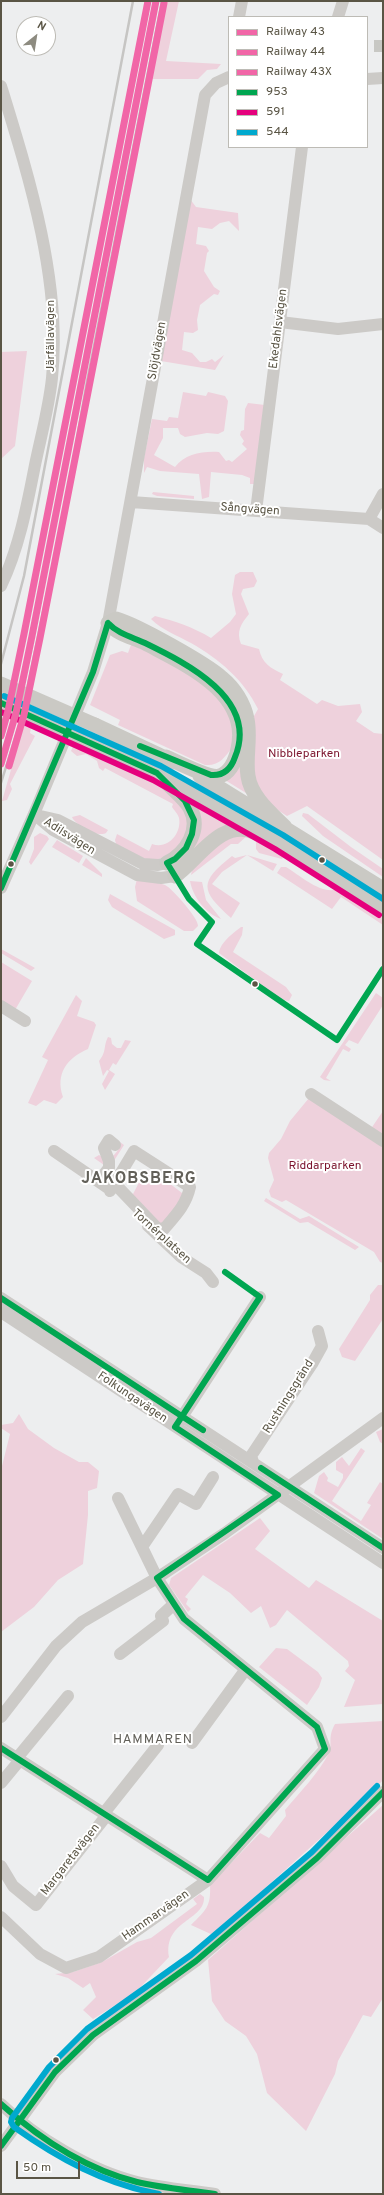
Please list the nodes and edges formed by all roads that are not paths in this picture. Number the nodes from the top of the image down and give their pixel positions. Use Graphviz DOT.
graph roads {
  1 [pos="242,1"];
  2 [pos="342,1"];
  3 [pos="239,16"];
  4 [pos="338,16"];
  5 [pos="228,77"];
  6 [pos="368,78"];
  7 [pos="383,78"];
  8 [pos="1,86"];
  9 [pos="302,148"];
  10 [pos="280,322"];
  11 [pos="383,324"];
  12 [pos="383,494"];
  13 [pos="131,502"];
  14 [pos="256,511"];
  15 [pos="369,519"];
  16 [pos="383,528"];
  17 [pos="1,586"];
  18 [pos="108,623"];
  19 [pos="1,684"];
  20 [pos="1,702"];
  21 [pos="166,757"];
  22 [pos="157,773"];
  23 [pos="34,814"];
  24 [pos="285,827"];
  25 [pos="279,842"];
  26 [pos="171,870"];
  27 [pos="1,888"];
  28 [pos="383,889"];
  29 [pos="383,908"];
  30 [pos="1,1006"];
  31 [pos="25,1021"];
  32 [pos="311,1094"];
  33 [pos="383,1141"];
  34 [pos="115,1145"];
  35 [pos="54,1151"];
  36 [pos="113,1187"];
  37 [pos="213,1282"];
  38 [pos="260,1297"];
  39 [pos="1,1298"];
  40 [pos="1,1312"];
  41 [pos="318,1331"];
  42 [pos="182,1417"];
  43 [pos="383,1418"];
  44 [pos="175,1427"];
  45 [pos="253,1462"];
  46 [pos="213,1477"];
  47 [pos="289,1486"];
  48 [pos="278,1495"];
  49 [pos="118,1498"];
  50 [pos="142,1548"];
  51 [pos="383,1548"];
  52 [pos="383,1563"];
  53 [pos="157,1578"];
  54 [pos="174,1604"];
  55 [pos="120,1654"];
  56 [pos="246,1669"];
  57 [pos="68,1696"];
  58 [pos="1,1718"];
  59 [pos="192,1743"];
  60 [pos="158,1745"];
  61 [pos="1,1748"];
  62 [pos="18,1759"];
  63 [pos="1,1783"];
  64 [pos="383,1792"];
  65 [pos="106,1814"];
  66 [pos="1,1866"];
  67 [pos="208,1880"];
  68 [pos="1,1917"];
  69 [pos="1,2104"];
  70 [pos="19,2121"];
  71 [pos="1,2146"];
  72 [pos="215,2194"];
  1 -- 3 [label="street"];
  2 -- 4 [label="street"];
  5 -- 13 [label="street, Slöjdvägen"];
  6 -- 7 [label="street"];
  8 -- 17 [label="street, Järfällavägen"];
  9 -- 10 [label="street, Ekedahlsvägen"];
  10 -- 11 [label="street"];
  10 -- 14 [label="street, Ekedahlsvägen"];
  12 -- 15 [label="street"];
  13 -- 14 [label="street, Sångvägen"];
  13 -- 18 [label="street, Slöjdvägen"];
  14 -- 15 [label="street, Sångvägen"];
  15 -- 16 [label="street"];
  18 -- 21 [label="main road"];
  18 -- 23 [label="street, Slöjdvägen"];
  18 -- 24 [label="main road"];
  19 -- 21 [label="main road, bridge"];
  20 -- 22 [label="main road, bridge"];
  21 -- 24 [label="main road"];
  22 -- 25 [label="main road"];
  22 -- 26 [label="main road"];
  23 -- 26 [label="street, Adilsvägen"];
  23 -- 27 [label="street, Slöjdvägen"];
  24 -- 28 [label="main road"];
  25 -- 26 [label="main road"];
  25 -- 29 [label="main road"];
  30 -- 31 [label="street"];
  32 -- 33 [label="street"];
  34 -- 36 [label="street, Tornérplatsen"];
  35 -- 36 [label="street, Tornérplatsen"];
  36 -- 36 [label="street, Tornérplatsen"];
  36 -- 37 [label="street, Tornérplatsen"];
  38 -- 42 [label="street"];
  39 -- 42 [label="street, Folkungavägen"];
  40 -- 44 [label="street, Folkungavägen"];
  41 -- 45 [label="street, Rustningsgränd"];
  42 -- 44 [label="street"];
  42 -- 45 [label="street, Folkungavägen"];
  43 -- 47 [label="street"];
  44 -- 48 [label="street, Folkungavägen"];
  45 -- 47 [label="street, Folkungavägen"];
  46 -- 50 [label="street"];
  47 -- 48 [label="street"];
  47 -- 51 [label="street, Folkungavägen"];
  48 -- 52 [label="street, Folkungavägen"];
  48 -- 53 [label="street"];
  49 -- 50 [label="street, Hammarvägen"];
  50 -- 53 [label="street, Hammarvägen"];
  53 -- 54 [label="street, Hammarvägen"];
  53 -- 58 [label="street"];
  54 -- 55 [label="street"];
  54 -- 56 [label="street, Hammarvägen"];
  56 -- 59 [label="street"];
  56 -- 67 [label="street, Hammarvägen"];
  57 -- 62 [label="street"];
  60 -- 65 [label="street, Margaretavägen"];
  61 -- 62 [label="street, Margaretavägen"];
  62 -- 63 [label="street"];
  62 -- 65 [label="street, Margaretavägen"];
  64 -- 70 [label="street"];
  65 -- 66 [label="street, Margaretavägen"];
  65 -- 67 [label="street, Margaretavägen"];
  67 -- 68 [label="street, Hammarvägen"];
  69 -- 70 [label="street"];
  70 -- 71 [label="street"];
  70 -- 72 [label="street"];
}
